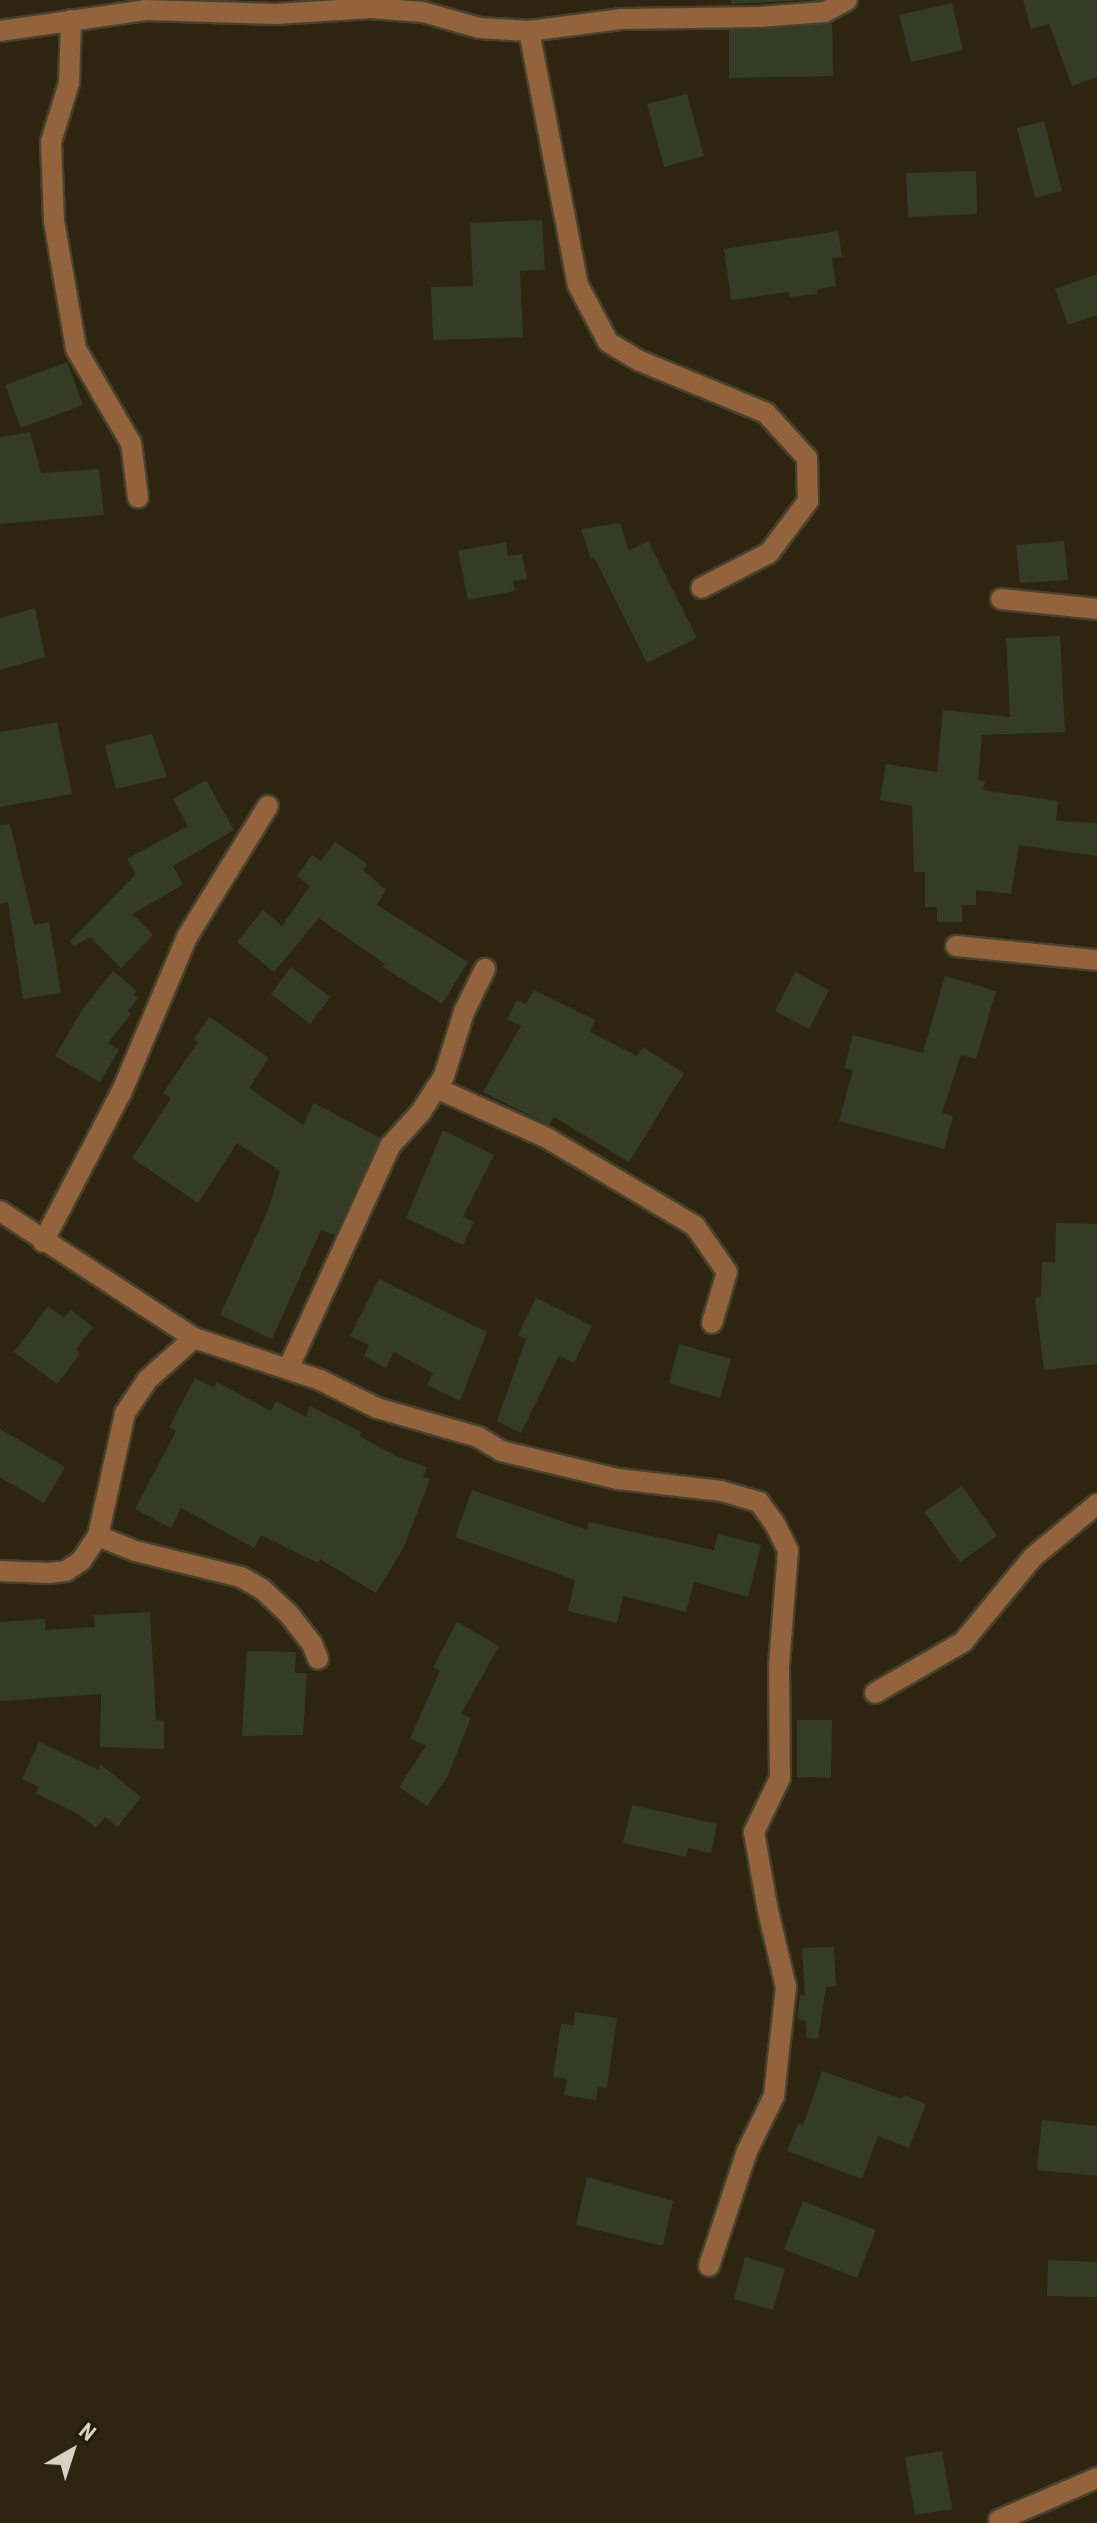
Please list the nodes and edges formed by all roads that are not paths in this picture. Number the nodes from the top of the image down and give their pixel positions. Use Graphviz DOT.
graph roads {
  1 [pos="847,0"];
  2 [pos="207,7"];
  3 [pos="71,20"];
  4 [pos="0,31"];
  5 [pos="529,31"];
  6 [pos="138,498"];
  7 [pos="701,588"];
  8 [pos="1001,599"];
  9 [pos="1097,609"];
  10 [pos="268,806"];
  11 [pos="956,946"];
  12 [pos="1097,960"];
  13 [pos="485,969"];
  14 [pos="436,1088"];
  15 [pos="0,1211"];
  16 [pos="43,1242"];
  17 [pos="712,1323"];
  18 [pos="194,1338"];
  19 [pos="288,1369"];
  20 [pos="1097,1504"];
  21 [pos="98,1536"];
  22 [pos="0,1571"];
  23 [pos="318,1659"];
  24 [pos="875,1693"];
  25 [pos="709,2266"];
  26 [pos="1097,2478"];
  27 [pos="999,2520"];
  1 -- 5 [label="street"];
  2 -- 3 [label="street"];
  2 -- 5 [label="street"];
  3 -- 4 [label="street"];
  3 -- 6 [label="street"];
  5 -- 7 [label="street"];
  8 -- 9 [label="street"];
  10 -- 16 [label="street"];
  11 -- 12 [label="street"];
  13 -- 14 [label="street"];
  14 -- 17 [label="street"];
  14 -- 19 [label="street"];
  15 -- 16 [label="street"];
  16 -- 18 [label="street"];
  18 -- 19 [label="street"];
  18 -- 21 [label="street"];
  19 -- 25 [label="street"];
  20 -- 24 [label="street"];
  21 -- 22 [label="street"];
  21 -- 23 [label="street"];
  26 -- 27 [label="street"];
}
